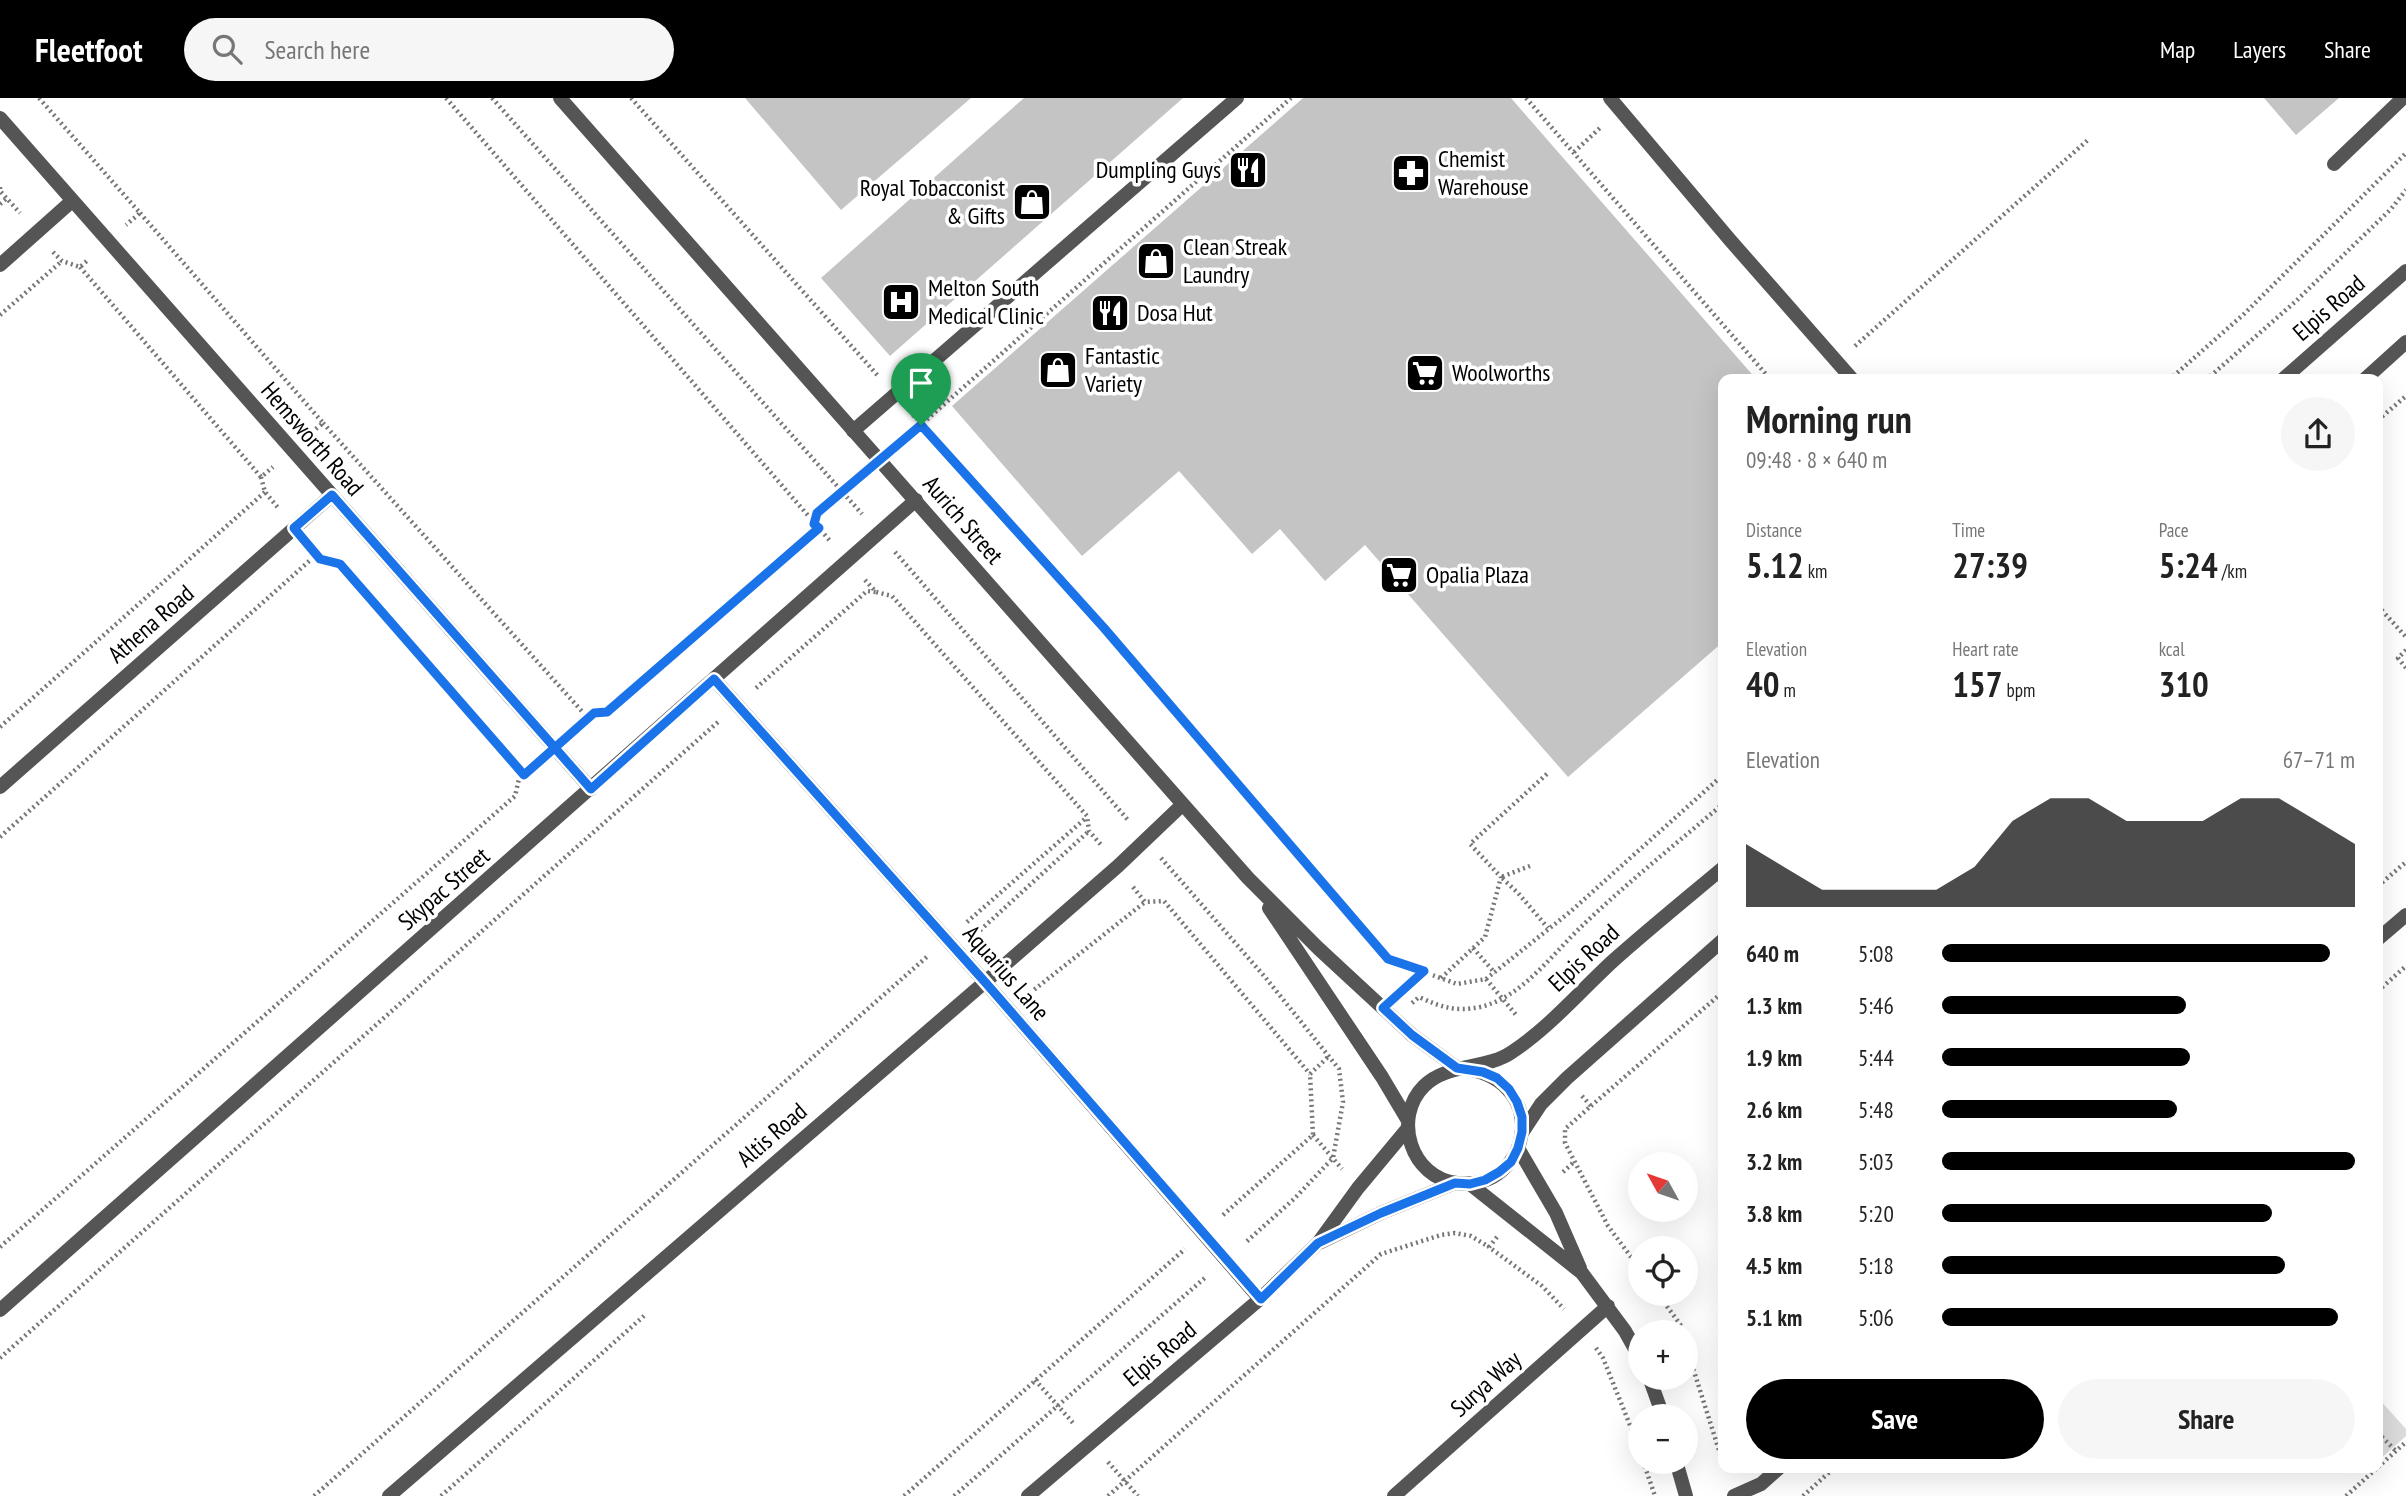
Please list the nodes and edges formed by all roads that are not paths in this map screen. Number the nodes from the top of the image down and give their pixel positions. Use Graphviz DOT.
graph roads {
  1 [pos="1237,98"];
  2 [pos="1610,98"];
  3 [pos="2403,98"];
  4 [pos="563,99"];
  5 [pos="0,118"];
  6 [pos="2334,164"];
  7 [pos="72,201"];
  8 [pos="0,265"];
  9 [pos="2406,271"];
  10 [pos="2406,342"];
  11 [pos="1848,374"];
  12 [pos="2290,374"];
  13 [pos="2371,374"];
  14 [pos="853,430"];
  15 [pos="332,495"];
  16 [pos="916,500"];
  17 [pos="714,679"];
  18 [pos="0,787"];
  19 [pos="591,789"];
  20 [pos="1182,805"];
  21 [pos="1718,872"];
  22 [pos="1248,878"];
  23 [pos="2406,915"];
  24 [pos="2383,935"];
  25 [pos="1718,944"];
  26 [pos="985,982"];
  27 [pos="1463,1069"];
  28 [pos="1407,1123"];
  29 [pos="1522,1132"];
  30 [pos="1518,1148"];
  31 [pos="1455,1183"];
  32 [pos="1470,1184"];
  33 [pos="1318,1243"];
  34 [pos="1582,1273"];
  35 [pos="1261,1299"];
  36 [pos="1608,1306"];
  37 [pos="0,1310"];
  38 [pos="1628,1338"];
  39 [pos="1773,1473"];
  40 [pos="1680,1474"];
  41 [pos="1038,1493"];
  42 [pos="389,1496"];
  43 [pos="1394,1496"];
  44 [pos="1686,1496"];
  45 [pos="1734,1496"];
  1 -- 14 [label="street"];
  2 -- 11 [label="street"];
  3 -- 6 [label="street"];
  4 -- 14 [label="street, Aurich Street"];
  5 -- 7 [label="street, Hemsworth Road"];
  7 -- 8 [label="street"];
  7 -- 15 [label="street, Hemsworth Road"];
  9 -- 12 [label="street, Elpis Road"];
  10 -- 13 [label="street"];
  14 -- 16 [label="street, Aurich Street"];
  15 -- 18 [label="street, Athena Road"];
  15 -- 19 [label="street, Hemsworth Road"];
  16 -- 17 [label="street, Skypac Street"];
  16 -- 20 [label="street, Aurich Street"];
  17 -- 19 [label="street, Skypac Street"];
  17 -- 26 [label="street, Aquarius Lane"];
  19 -- 37 [label="street, Skypac Street"];
  20 -- 22 [label="street, Aurich Street"];
  20 -- 26 [label="street, Altis Road"];
  21 -- 27 [label="street, Elpis Road"];
  22 -- 27 [label="street, Aurich Street"];
  22 -- 28 [label="street, Aurich Street"];
  23 -- 24 [label="street"];
  25 -- 29 [label="street"];
  26 -- 35 [label="street, Aquarius Lane"];
  26 -- 42 [label="street, Altis Road"];
  27 -- 28 [label="street"];
  27 -- 29 [label="street"];
  28 -- 31 [label="street"];
  28 -- 33 [label="street, Elpis Road"];
  29 -- 30 [label="street"];
  30 -- 32 [label="street"];
  30 -- 34 [label="street"];
  31 -- 32 [label="street"];
  31 -- 33 [label="street, Elpis Road"];
  32 -- 34 [label="street"];
  33 -- 35 [label="street, Elpis Road"];
  34 -- 36 [label="street"];
  35 -- 41 [label="street, Elpis Road"];
  36 -- 38 [label="street"];
  36 -- 43 [label="street, Surya Way"];
  39 -- 45 [label="street"];
  40 -- 44 [label="street"];
}
